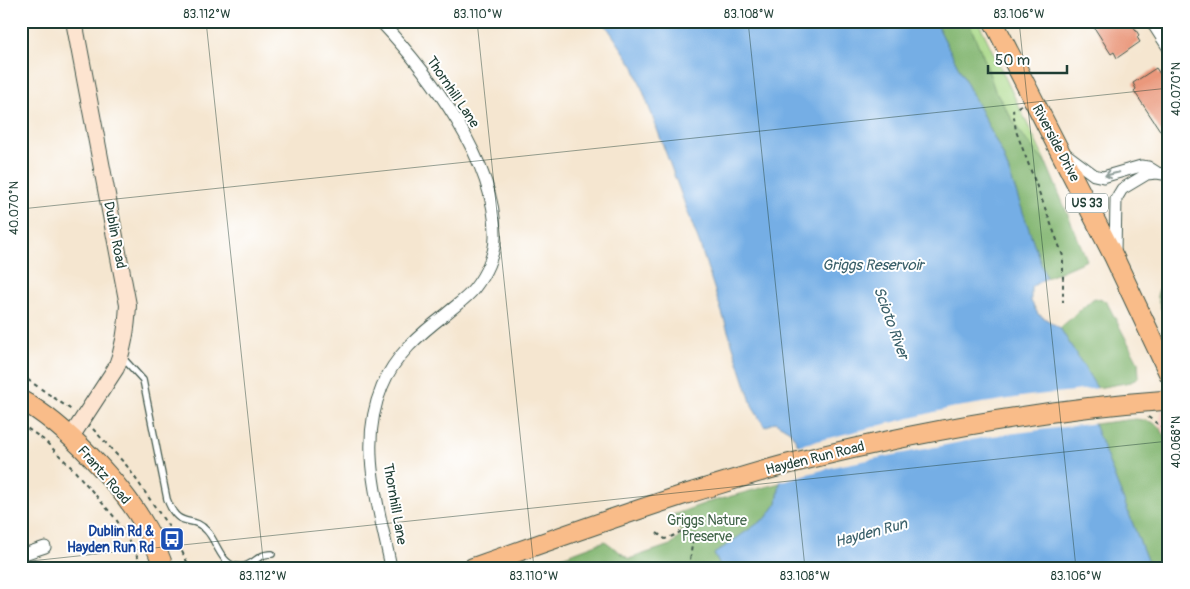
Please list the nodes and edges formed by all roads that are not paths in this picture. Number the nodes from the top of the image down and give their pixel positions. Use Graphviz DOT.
graph roads {
  1 [pos="74,21"];
  2 [pos="380,21"];
  3 [pos="993,21"];
  4 [pos="1151,21"];
  5 [pos="1168,45"];
  6 [pos="1060,149"];
  7 [pos="1163,174"];
  8 [pos="1114,258"];
  9 [pos="121,356"];
  10 [pos="1169,374"];
  11 [pos="21,400"];
  12 [pos="1169,400"];
  13 [pos="71,437"];
  14 [pos="45,546"];
  15 [pos="272,554"];
  16 [pos="21,555"];
  17 [pos="390,562"];
  18 [pos="164,568"];
  19 [pos="472,568"];
  1 -- 9 [label="main road, Dublin Road"];
  2 -- 17 [label="street, Thornhill Lane"];
  3 -- 6 [label="main road, Riverside Drive / US 33"];
  4 -- 5 [label="street"];
  7 -- 6 [label="street, one-way"];
  6 -- 8 [label="main road, Riverside Drive / US 33"];
  7 -- 8 [label="street"];
  8 -- 10 [label="main road, Riverside Drive / US 33"];
  9 -- 13 [label="main road, Dublin Road"];
  9 -- 15 [label="lane"];
  11 -- 13 [label="main road, Frantz Road"];
  12 -- 19 [label="main road, Hayden Run Road"];
  13 -- 18 [label="main road, Frantz Road"];
  14 -- 16 [label="street"];
}
